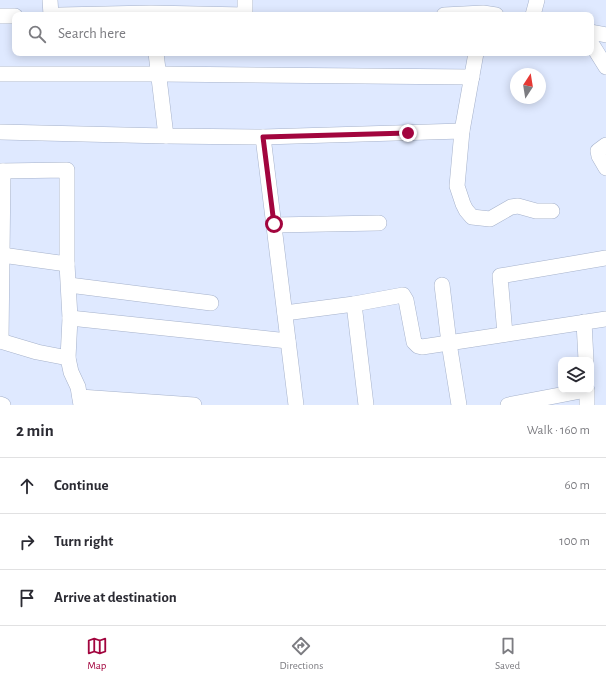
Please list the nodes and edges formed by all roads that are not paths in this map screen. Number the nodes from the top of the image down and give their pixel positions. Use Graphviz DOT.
graph roads {
  1 [pos="50,0"];
  2 [pos="245,0"];
  3 [pos="537,0"];
  4 [pos="199,7"];
  5 [pos="150,9"];
  6 [pos="487,11"];
  7 [pos="51,12"];
  8 [pos="105,12"];
  9 [pos="228,12"];
  10 [pos="245,12"];
  11 [pos="476,12"];
  12 [pos="534,12"];
  13 [pos="0,16"];
  14 [pos="12,16"];
  15 [pos="594,33"];
  16 [pos="606,35"];
  17 [pos="594,48"];
  18 [pos="156,56"];
  19 [pos="476,56"];
  20 [pos="606,67"];
  21 [pos="0,74"];
  22 [pos="159,74"];
  23 [pos="472,77"];
  24 [pos="462,131"];
  25 [pos="0,132"];
  26 [pos="166,136"];
  27 [pos="263,137"];
  28 [pos="606,145"];
  29 [pos="606,168"];
  30 [pos="2,171"];
  31 [pos="552,211"];
  32 [pos="379,223"];
  33 [pos="274,224"];
  34 [pos="2,255"];
  35 [pos="606,258"];
  36 [pos="68,264"];
  37 [pos="69,285"];
  38 [pos="442,285"];
  39 [pos="212,303"];
  40 [pos="354,304"];
  41 [pos="285,313"];
  42 [pos="70,318"];
  43 [pos="606,319"];
  44 [pos="584,322"];
  45 [pos="505,334"];
  46 [pos="1,341"];
  47 [pos="288,341"];
  48 [pos="449,342"];
  49 [pos="586,357"];
  50 [pos="68,358"];
  51 [pos="570,393"];
  52 [pos="586,393"];
  53 [pos="80,401"];
  54 [pos="0,404"];
  55 [pos="3,405"];
  56 [pos="194,405"];
  57 [pos="296,405"];
  58 [pos="366,405"];
  59 [pos="459,405"];
  60 [pos="508,405"];
  61 [pos="587,405"];
  1 -- 7 [label="street"];
  2 -- 10 [label="street"];
  3 -- 12 [label="street"];
  4 -- 5 [label="street"];
  4 -- 9 [label="street"];
  5 -- 8 [label="street"];
  6 -- 11 [label="street"];
  13 -- 14 [label="street"];
  15 -- 16 [label="street"];
  17 -- 20 [label="street"];
  18 -- 22 [label="street"];
  19 -- 23 [label="street"];
  21 -- 22 [label="street"];
  22 -- 23 [label="street"];
  22 -- 26 [label="street"];
  23 -- 24 [label="street"];
  24 -- 27 [label="street"];
  24 -- 31 [label="street"];
  25 -- 26 [label="street"];
  26 -- 27 [label="street"];
  27 -- 33 [label="street"];
  28 -- 29 [label="street"];
  30 -- 34 [label="street"];
  30 -- 36 [label="street"];
  32 -- 33 [label="street"];
  33 -- 41 [label="street"];
  34 -- 36 [label="street"];
  34 -- 46 [label="street"];
  35 -- 45 [label="street"];
  36 -- 37 [label="street"];
  37 -- 39 [label="street"];
  37 -- 42 [label="street"];
  38 -- 48 [label="street"];
  40 -- 41 [label="street"];
  40 -- 48 [label="street"];
  40 -- 58 [label="street"];
  41 -- 47 [label="street"];
  42 -- 47 [label="street"];
  42 -- 50 [label="street"];
  43 -- 44 [label="street"];
  44 -- 45 [label="street"];
  44 -- 49 [label="street"];
  45 -- 48 [label="street"];
  46 -- 50 [label="street"];
  47 -- 57 [label="street"];
  48 -- 59 [label="street"];
  50 -- 53 [label="street"];
  51 -- 60 [label="street"];
  52 -- 61 [label="street"];
  53 -- 56 [label="street"];
  54 -- 55 [label="street"];
}
